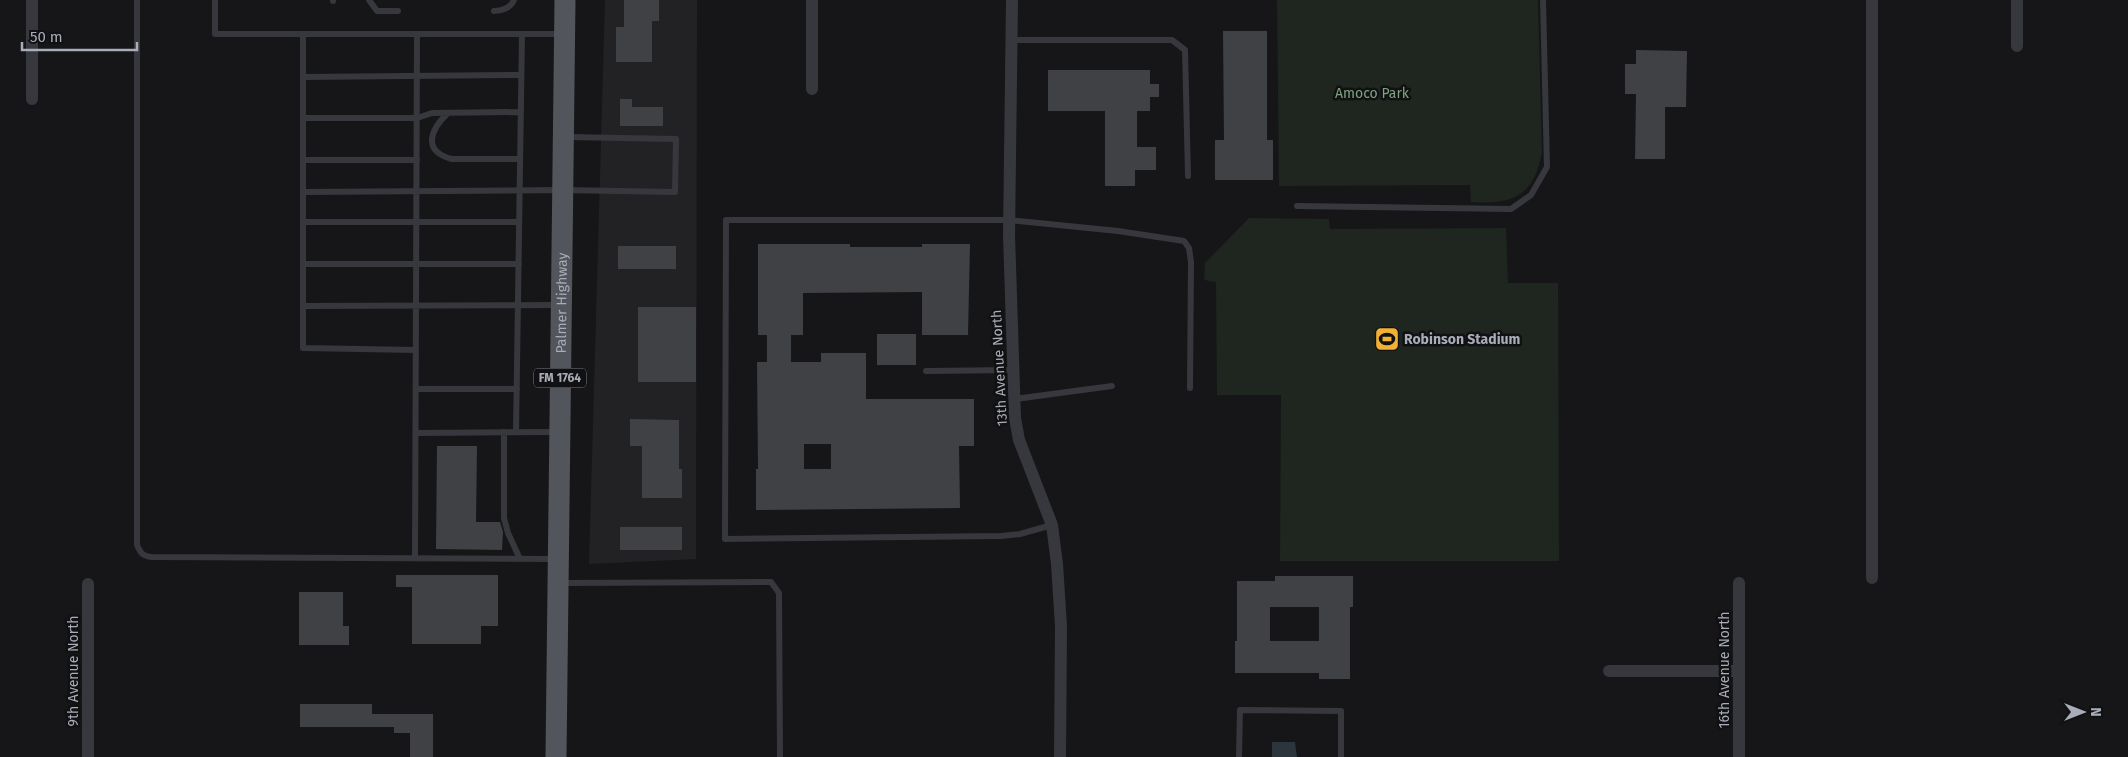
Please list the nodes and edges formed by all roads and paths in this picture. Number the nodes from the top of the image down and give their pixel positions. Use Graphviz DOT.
graph roads {
  1 [pos="32,0"];
  2 [pos="136,0"];
  3 [pos="215,0"];
  4 [pos="369,0"];
  5 [pos="514,0"];
  6 [pos="565,0"];
  7 [pos="812,0"];
  8 [pos="1012,0"];
  9 [pos="1544,0"];
  10 [pos="1872,0"];
  11 [pos="2017,0"];
  12 [pos="398,11"];
  13 [pos="494,11"];
  14 [pos="303,34"];
  15 [pos="417,34"];
  16 [pos="522,34"];
  17 [pos="564,34"];
  18 [pos="1012,40"];
  19 [pos="2017,46"];
  20 [pos="417,76"];
  21 [pos="521,76"];
  22 [pos="303,77"];
  23 [pos="812,89"];
  24 [pos="32,99"];
  25 [pos="521,112"];
  26 [pos="448,113"];
  27 [pos="303,118"];
  28 [pos="417,118"];
  29 [pos="563,137"];
  30 [pos="520,159"];
  31 [pos="303,160"];
  32 [pos="417,160"];
  33 [pos="1188,176"];
  34 [pos="520,190"];
  35 [pos="562,190"];
  36 [pos="416,191"];
  37 [pos="303,192"];
  38 [pos="1297,206"];
  39 [pos="1009,220"];
  40 [pos="303,222"];
  41 [pos="416,222"];
  42 [pos="519,222"];
  43 [pos="303,264"];
  44 [pos="416,264"];
  45 [pos="518,264"];
  46 [pos="303,306"];
  47 [pos="416,306"];
  48 [pos="518,306"];
  49 [pos="561,306"];
  50 [pos="416,350"];
  51 [pos="1014,370"];
  52 [pos="926,371"];
  53 [pos="1112,386"];
  54 [pos="1190,388"];
  55 [pos="416,389"];
  56 [pos="517,389"];
  57 [pos="1015,399"];
  58 [pos="416,432"];
  59 [pos="504,432"];
  60 [pos="516,432"];
  61 [pos="560,432"];
  62 [pos="1052,525"];
  63 [pos="415,558"];
  64 [pos="520,559"];
  65 [pos="558,559"];
  66 [pos="1872,578"];
  67 [pos="558,583"];
  68 [pos="1739,583"];
  69 [pos="88,584"];
  70 [pos="1609,671"];
  71 [pos="1738,672"];
  72 [pos="88,757"];
  73 [pos="556,757"];
  74 [pos="780,757"];
  75 [pos="1060,757"];
  76 [pos="1239,757"];
  77 [pos="1340,757"];
  78 [pos="1739,757"];
  1 -- 24 [label="street"];
  2 -- 63 [label="lane"];
  3 -- 14 [label="lane"];
  4 -- 12 [label="lane"];
  5 -- 13 [label="lane"];
  6 -- 17 [label="main road, Palmer Highway / FM 1764"];
  7 -- 23 [label="street"];
  8 -- 18 [label="street, 13th Avenue North"];
  9 -- 38 [label="lane"];
  10 -- 66 [label="street"];
  11 -- 19 [label="street"];
  14 -- 15 [label="lane"];
  14 -- 22 [label="lane"];
  15 -- 16 [label="lane"];
  15 -- 20 [label="lane"];
  16 -- 17 [label="lane"];
  16 -- 21 [label="lane"];
  17 -- 29 [label="main road, Palmer Highway / FM 1764"];
  18 -- 33 [label="lane"];
  18 -- 39 [label="street, 13th Avenue North"];
  20 -- 21 [label="lane"];
  20 -- 22 [label="lane"];
  20 -- 28 [label="lane"];
  21 -- 25 [label="lane"];
  22 -- 27 [label="lane"];
  25 -- 26 [label="lane"];
  25 -- 30 [label="lane"];
  26 -- 28 [label="lane"];
  26 -- 30 [label="lane"];
  27 -- 28 [label="lane"];
  27 -- 31 [label="lane"];
  28 -- 32 [label="lane"];
  29 -- 35 [label="main road, Palmer Highway / FM 1764"];
  29 -- 35 [label="lane"];
  30 -- 34 [label="lane"];
  31 -- 32 [label="lane"];
  31 -- 37 [label="lane"];
  32 -- 36 [label="lane"];
  34 -- 35 [label="lane"];
  34 -- 36 [label="lane"];
  34 -- 42 [label="lane"];
  35 -- 49 [label="main road, Palmer Highway / FM 1764"];
  36 -- 37 [label="lane"];
  36 -- 41 [label="lane"];
  37 -- 40 [label="lane"];
  39 -- 51 [label="street, 13th Avenue North"];
  39 -- 54 [label="lane"];
  39 -- 62 [label="lane"];
  40 -- 41 [label="lane"];
  40 -- 43 [label="lane"];
  41 -- 42 [label="lane"];
  41 -- 44 [label="lane"];
  42 -- 45 [label="lane"];
  43 -- 44 [label="lane"];
  43 -- 46 [label="lane"];
  44 -- 45 [label="lane"];
  44 -- 47 [label="lane"];
  45 -- 48 [label="lane"];
  46 -- 47 [label="lane"];
  46 -- 50 [label="lane"];
  47 -- 48 [label="lane"];
  47 -- 50 [label="lane"];
  48 -- 49 [label="lane"];
  48 -- 56 [label="lane"];
  49 -- 61 [label="main road, Palmer Highway / FM 1764"];
  50 -- 55 [label="lane"];
  51 -- 52 [label="lane"];
  51 -- 57 [label="street, 13th Avenue North"];
  53 -- 57 [label="lane"];
  55 -- 56 [label="lane"];
  55 -- 58 [label="lane"];
  56 -- 60 [label="lane"];
  57 -- 62 [label="street, 13th Avenue North"];
  58 -- 59 [label="lane"];
  58 -- 63 [label="lane"];
  59 -- 60 [label="lane"];
  59 -- 64 [label="lane"];
  60 -- 61 [label="lane"];
  61 -- 65 [label="main road, Palmer Highway / FM 1764"];
  62 -- 75 [label="street, 13th Avenue North"];
  63 -- 64 [label="lane"];
  64 -- 65 [label="lane"];
  65 -- 67 [label="main road, Palmer Highway / FM 1764"];
  67 -- 73 [label="main road, Palmer Highway / FM 1764"];
  67 -- 74 [label="lane"];
  68 -- 71 [label="street, 16th Avenue North"];
  69 -- 72 [label="street, 9th Avenue North"];
  70 -- 71 [label="street"];
  71 -- 78 [label="street, 16th Avenue North"];
  76 -- 77 [label="lane"];
}
